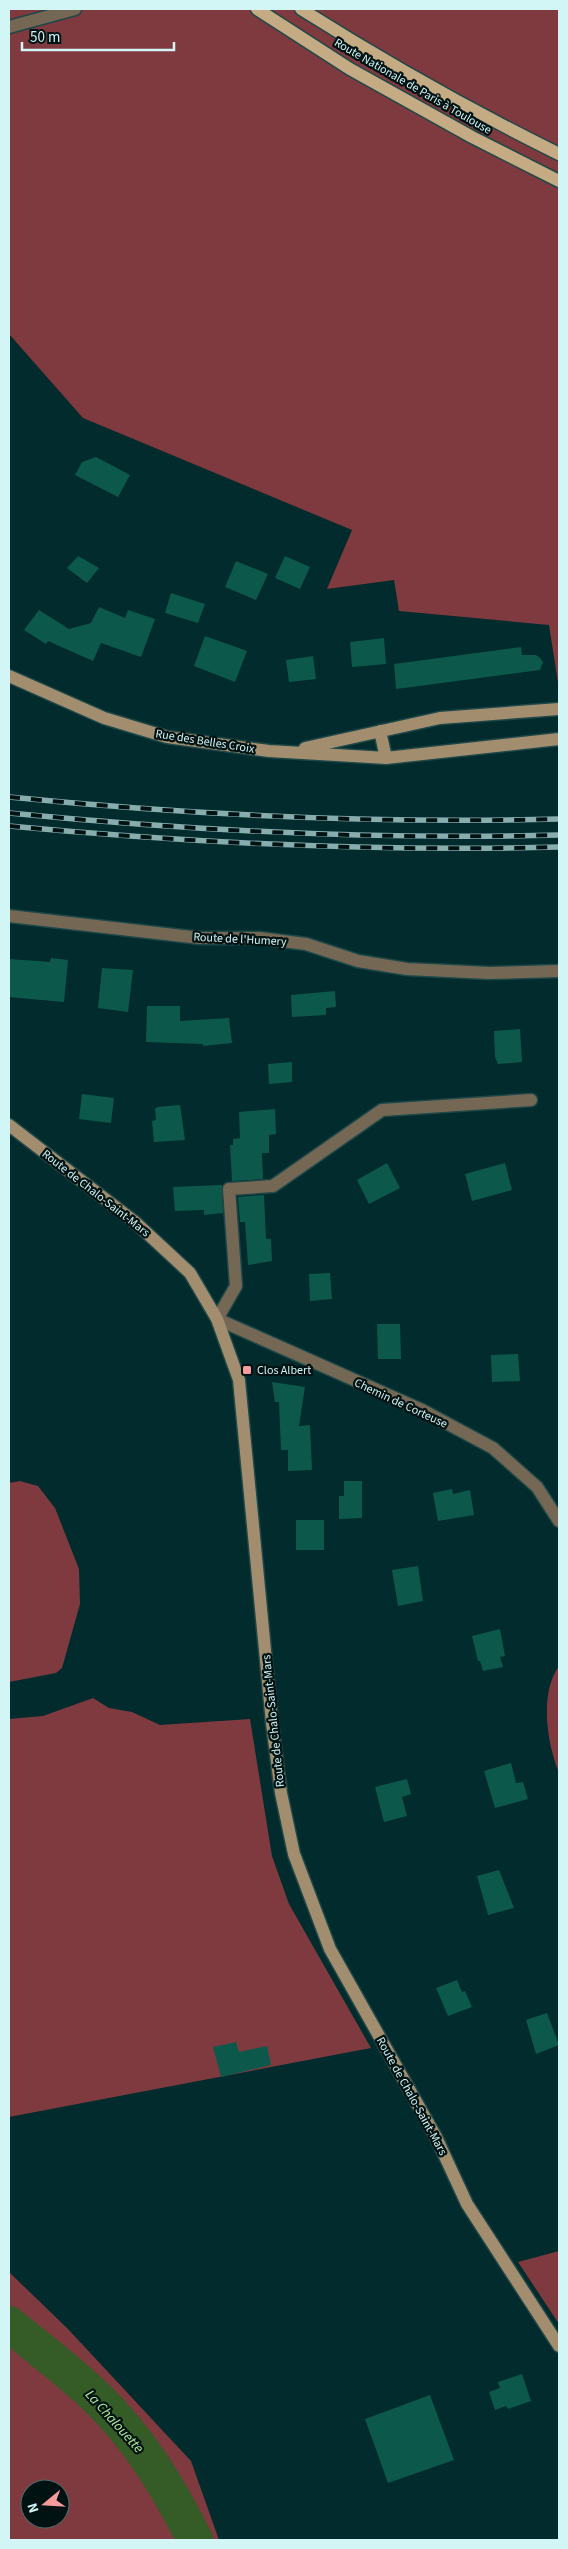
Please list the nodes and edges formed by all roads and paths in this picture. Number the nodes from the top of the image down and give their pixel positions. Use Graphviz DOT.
graph roads {
  1 [pos="75,9"];
  2 [pos="257,9"];
  3 [pos="301,9"];
  4 [pos="9,27"];
  5 [pos="559,154"];
  6 [pos="559,181"];
  7 [pos="9,676"];
  8 [pos="559,709"];
  9 [pos="380,731"];
  10 [pos="559,739"];
  11 [pos="293,751"];
  12 [pos="386,758"];
  13 [pos="9,916"];
  14 [pos="559,971"];
  15 [pos="531,1100"];
  16 [pos="9,1125"];
  17 [pos="218,1319"];
  18 [pos="559,1521"];
  19 [pos="559,2346"];
  1 -- 4 [label="street"];
  2 -- 6 [label="main road, Route Nationale de Paris à Toulouse"];
  3 -- 5 [label="main road, Route Nationale de Paris à Toulouse"];
  7 -- 11 [label="main road, Rue des Belles Croix"];
  8 -- 9 [label="main road, Rue des Belles Croix"];
  9 -- 11 [label="main road, Rue des Belles Croix"];
  9 -- 12 [label="main road"];
  10 -- 12 [label="main road, Rue des Belles Croix"];
  11 -- 12 [label="main road, Rue des Belles Croix"];
  13 -- 14 [label="street, Route de l'Humery"];
  15 -- 17 [label="street"];
  16 -- 17 [label="main road, Route de Chalo-Saint-Mars"];
  17 -- 18 [label="street, Chemin de Corteuse"];
  17 -- 19 [label="main road, Route de Chalo-Saint-Mars"];
}
